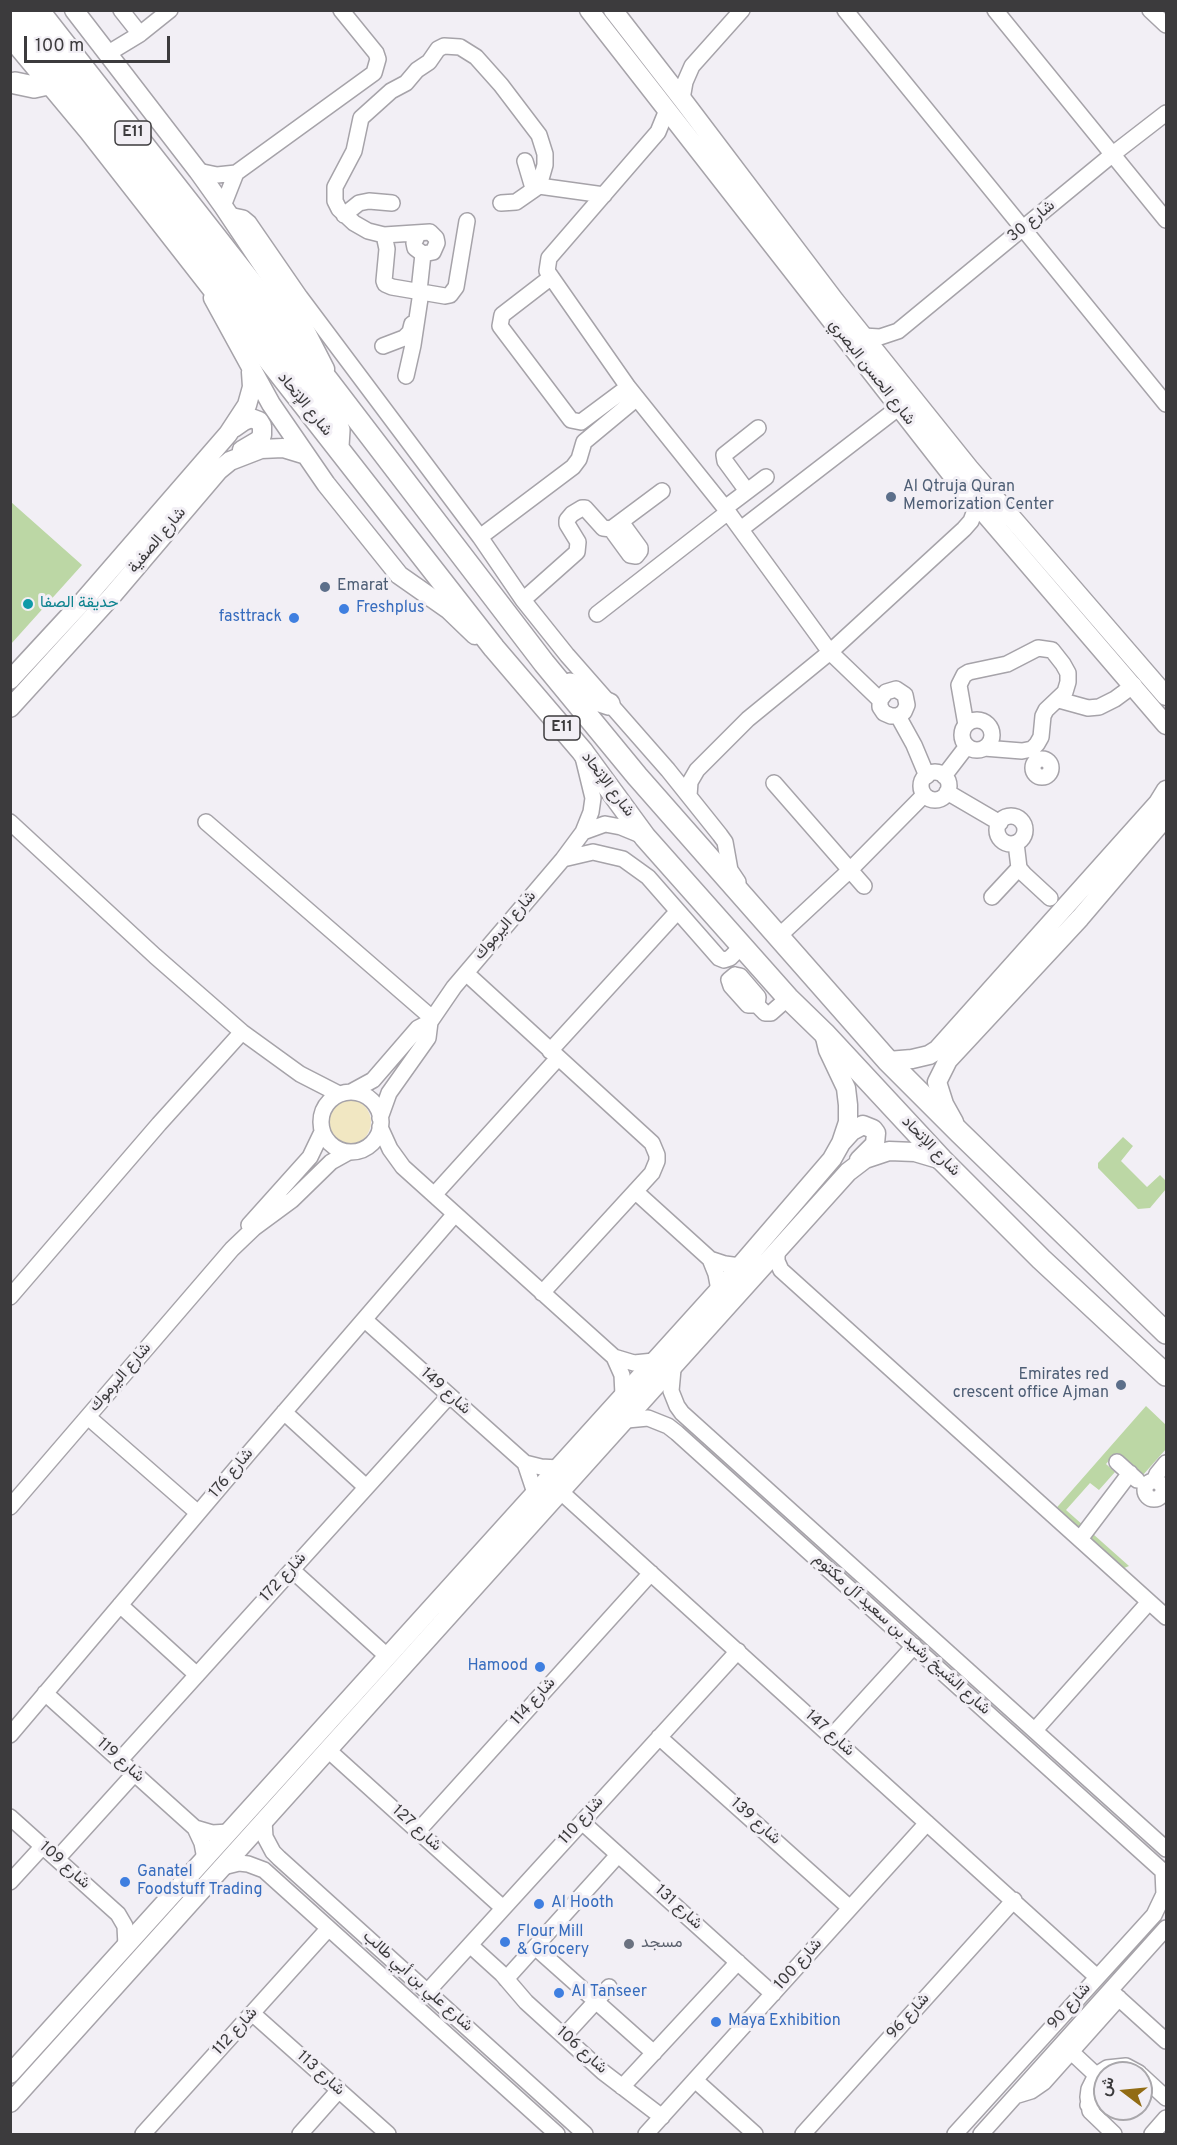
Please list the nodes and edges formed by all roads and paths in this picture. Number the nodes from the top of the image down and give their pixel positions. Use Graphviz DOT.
graph roads {
  1 [pos="14,10"];
  2 [pos="38,10"];
  3 [pos="74,10"];
  4 [pos="121,10"];
  5 [pos="170,10"];
  6 [pos="341,10"];
  7 [pos="589,10"];
  8 [pos="613,10"];
  9 [pos="742,10"];
  10 [pos="845,10"];
  11 [pos="995,10"];
  12 [pos="1150,10"];
  13 [pos="1167,25"];
  14 [pos="10,34"];
  15 [pos="140,34"];
  16 [pos="107,54"];
  17 [pos="692,66"];
  18 [pos="658,68"];
  19 [pos="15,83"];
  20 [pos="52,83"];
  21 [pos="682,99"];
  22 [pos="667,110"];
  23 [pos="1167,113"];
  24 [pos="684,130"];
  25 [pos="653,138"];
  26 [pos="1113,154"];
  27 [pos="525,161"];
  28 [pos="198,171"];
  29 [pos="236,173"];
  30 [pos="536,187"];
  31 [pos="604,195"];
  32 [pos="392,203"];
  33 [pos="501,203"];
  34 [pos="226,211"];
  35 [pos="344,215"];
  36 [pos="1167,220"];
  37 [pos="467,221"];
  38 [pos="1023,229"];
  39 [pos="384,234"];
  40 [pos="418,234"];
  41 [pos="436,238"];
  42 [pos="464,239"];
  43 [pos="771,242"];
  44 [pos="423,255"];
  45 [pos="806,261"];
  46 [pos="550,278"];
  47 [pos="209,285"];
  48 [pos="804,285"];
  49 [pos="419,291"];
  50 [pos="835,301"];
  51 [pos="897,331"];
  52 [pos="411,336"];
  53 [pos="862,336"];
  54 [pos="383,346"];
  55 [pos="885,363"];
  56 [pos="251,367"];
  57 [pos="406,376"];
  58 [pos="329,382"];
  59 [pos="633,392"];
  60 [pos="1167,404"];
  61 [pos="898,408"];
  62 [pos="758,428"];
  63 [pos="228,434"];
  64 [pos="338,447"];
  65 [pos="306,455"];
  66 [pos="230,460"];
  67 [pos="766,477"];
  68 [pos="662,491"];
  69 [pos="747,491"];
  70 [pos="977,505"];
  71 [pos="726,510"];
  72 [pos="996,526"];
  73 [pos="741,529"];
  74 [pos="964,529"];
  75 [pos="480,537"];
  76 [pos="523,600"];
  77 [pos="597,615"];
  78 [pos="494,648"];
  79 [pos="830,652"];
  80 [pos="544,663"];
  81 [pos="10,680"];
  82 [pos="1134,685"];
  83 [pos="1167,696"];
  84 [pos="1059,699"];
  85 [pos="880,700"];
  86 [pos="609,704"];
  87 [pos="10,708"];
  88 [pos="898,716"];
  89 [pos="1167,724"];
  90 [pos="966,725"];
  91 [pos="967,746"];
  92 [pos="984,748"];
  93 [pos="582,751"];
  94 [pos="1022,751"];
  95 [pos="1034,765"];
  96 [pos="668,770"];
  97 [pos="696,770"];
  98 [pos="927,776"];
  99 [pos="944,776"];
  100 [pos="774,783"];
  101 [pos="1167,790"];
  102 [pos="947,792"];
  103 [pos="924,795"];
  104 [pos="689,796"];
  105 [pos="1167,818"];
  106 [pos="10,822"];
  107 [pos="206,822"];
  108 [pos="1000,823"];
  109 [pos="584,832"];
  110 [pos="645,837"];
  111 [pos="1016,843"];
  112 [pos="563,859"];
  113 [pos="1020,868"];
  114 [pos="850,870"];
  115 [pos="864,886"];
  116 [pos="992,897"];
  117 [pos="1050,898"];
  118 [pos="677,912"];
  119 [pos="757,912"];
  120 [pos="779,936"];
  121 [pos="742,946"];
  122 [pos="724,960"];
  123 [pos="466,973"];
  124 [pos="788,998"];
  125 [pos="431,1020"];
  126 [pos="242,1032"];
  127 [pos="824,1033"];
  128 [pos="554,1054"];
  129 [pos="888,1061"];
  130 [pos="300,1074"];
  131 [pos="345,1093"];
  132 [pos="323,1111"];
  133 [pos="380,1122"];
  134 [pos="322,1132"];
  135 [pos="959,1132"];
  136 [pos="841,1143"];
  137 [pos="354,1151"];
  138 [pos="942,1160"];
  139 [pos="854,1166"];
  140 [pos="403,1167"];
  141 [pos="636,1191"];
  142 [pos="434,1195"];
  143 [pos="455,1214"];
  144 [pos="232,1249"];
  145 [pos="777,1251"];
  146 [pos="710,1259"];
  147 [pos="740,1266"];
  148 [pos="762,1268"];
  149 [pos="781,1270"];
  150 [pos="719,1290"];
  151 [pos="542,1293"];
  152 [pos="10,1298"];
  153 [pos="365,1320"];
  154 [pos="1167,1333"];
  155 [pos="614,1357"];
  156 [pos="654,1361"];
  157 [pos="673,1369"];
  158 [pos="1167,1375"];
  159 [pos="623,1395"];
  160 [pos="449,1396"];
  161 [pos="284,1412"];
  162 [pos="88,1417"];
  163 [pos="627,1420"];
  164 [pos="699,1428"];
  165 [pos="686,1441"];
  166 [pos="1117,1462"];
  167 [pos="525,1463"];
  168 [pos="1167,1463"];
  169 [pos="558,1468"];
  170 [pos="1130,1473"];
  171 [pos="366,1487"];
  172 [pos="548,1497"];
  173 [pos="10,1507"];
  174 [pos="198,1513"];
  175 [pos="1080,1539"];
  176 [pos="292,1570"];
  177 [pos="651,1573"];
  178 [pos="1149,1602"];
  179 [pos="120,1605"];
  180 [pos="1167,1617"];
  181 [pos="914,1646"];
  182 [pos="738,1651"];
  183 [pos="387,1656"];
  184 [pos="197,1675"];
  185 [pos="45,1693"];
  186 [pos="335,1715"];
  187 [pos="349,1727"];
  188 [pos="1035,1730"];
  189 [pos="10,1735"];
  190 [pos="832,1736"];
  191 [pos="659,1737"];
  192 [pos="328,1750"];
  193 [pos="120,1760"];
  194 [pos="1077,1768"];
  195 [pos="134,1773"];
  196 [pos="1091,1780"];
  197 [pos="1065,1782"];
  198 [pos="1078,1794"];
  199 [pos="10,1817"];
  200 [pos="264,1821"];
  201 [pos="582,1822"];
  202 [pos="927,1823"];
  203 [pos="195,1828"];
  204 [pos="418,1831"];
  205 [pos="229,1832"];
  206 [pos="42,1846"];
  207 [pos="1167,1849"];
  208 [pos="618,1854"];
  209 [pos="57,1859"];
  210 [pos="205,1859"];
  211 [pos="223,1867"];
  212 [pos="1165,1873"];
  213 [pos="10,1882"];
  214 [pos="313,1888"];
  215 [pos="1014,1900"];
  216 [pos="299,1901"];
  217 [pos="503,1908"];
  218 [pos="850,1908"];
  219 [pos="118,1914"];
  220 [pos="147,1923"];
  221 [pos="1167,1928"];
  222 [pos="328,1929"];
  223 [pos="156,1941"];
  224 [pos="1130,1941"];
  225 [pos="470,1945"];
  226 [pos="126,1946"];
  227 [pos="535,1947"];
  228 [pos="1143,1954"];
  229 [pos="738,1962"];
  230 [pos="1097,1977"];
  231 [pos="506,1979"];
  232 [pos="609,1987"];
  233 [pos="427,1992"];
  234 [pos="773,1994"];
  235 [pos="1115,1994"];
  236 [pos="596,2001"];
  237 [pos="252,2013"];
  238 [pos="564,2037"];
  239 [pos="1167,2041"];
  240 [pos="1067,2047"];
  241 [pos="654,2053"];
  242 [pos="1093,2072"];
  243 [pos="518,2073"];
  244 [pos="10,2074"];
  245 [pos="695,2080"];
  246 [pos="1093,2081"];
  247 [pos="616,2082"];
  248 [pos="1153,2086"];
  249 [pos="505,2087"];
  250 [pos="339,2090"];
  251 [pos="996,2090"];
  252 [pos="541,2094"];
  253 [pos="1167,2098"];
  254 [pos="1011,2101"];
  255 [pos="10,2103"];
  256 [pos="1093,2103"];
  257 [pos="1088,2105"];
  258 [pos="527,2108"];
  259 [pos="662,2118"];
  260 [pos="1167,2118"];
  261 [pos="143,2134"];
  262 [pos="300,2134"];
  263 [pos="388,2134"];
  264 [pos="557,2134"];
  265 [pos="585,2134"];
  266 [pos="646,2134"];
  267 [pos="755,2134"];
  268 [pos="803,2134"];
  269 [pos="955,2134"];
  270 [pos="981,2134"];
  271 [pos="1114,2134"];
  272 [pos="1152,2134"];
  1 -- 64 [label="highway"];
  2 -- 58 [label="highway, شارع الإتحاد / E11"];
  3 -- 16 [label="main road"];
  4 -- 15 [label="street"];
  5 -- 15 [label="street"];
  6 -- 29 [label="street"];
  7 -- 22 [label="main road, شارع الحسن البصري"];
  8 -- 18 [label="main road, شارع الحسن البصري"];
  9 -- 17 [label="street"];
  10 -- 38 [label="street"];
  11 -- 26 [label="street"];
  12 -- 13 [label="street"];
  14 -- 20 [label="highway, شارع الإتحاد / E11"];
  15 -- 16 [label="street"];
  16 -- 28 [label="main road"];
  17 -- 18 [label="street"];
  17 -- 21 [label="street"];
  18 -- 21 [label="main road, شارع الحسن البصري"];
  19 -- 20 [label="highway"];
  20 -- 47 [label="highway, شارع الإتحاد / E11"];
  21 -- 45 [label="main road, شارع الحسن البصري"];
  22 -- 24 [label="main road, شارع الحسن البصري"];
  22 -- 25 [label="street"];
  23 -- 26 [label="street, شارع 30"];
  24 -- 25 [label="street"];
  24 -- 43 [label="main road, شارع الحسن البصري"];
  25 -- 31 [label="street"];
  26 -- 36 [label="street"];
  26 -- 38 [label="street, شارع 30"];
  27 -- 30 [label="street"];
  28 -- 29 [label="street"];
  28 -- 34 [label="main road"];
  29 -- 34 [label="street"];
  30 -- 31 [label="street"];
  30 -- 33 [label="street"];
  30 -- 35 [label="street"];
  31 -- 46 [label="street"];
  32 -- 35 [label="street"];
  34 -- 58 [label="main road"];
  34 -- 75 [label="street"];
  35 -- 39 [label="street"];
  37 -- 42 [label="street"];
  38 -- 51 [label="street, شارع 30"];
  38 -- 60 [label="street"];
  39 -- 40 [label="street"];
  39 -- 49 [label="street"];
  40 -- 41 [label="street"];
  40 -- 44 [label="street"];
  41 -- 42 [label="street"];
  41 -- 44 [label="street"];
  42 -- 49 [label="street"];
  43 -- 45 [label="main road"];
  43 -- 48 [label="main road, شارع الحسن البصري"];
  44 -- 49 [label="street"];
  45 -- 50 [label="main road, شارع الحسن البصري"];
  46 -- 59 [label="street"];
  46 -- 59 [label="street"];
  47 -- 56 [label="main road"];
  47 -- 64 [label="highway, شارع الإتحاد / E11"];
  48 -- 50 [label="main road"];
  48 -- 61 [label="main road, شارع الحسن البصري"];
  49 -- 52 [label="street"];
  50 -- 53 [label="main road, شارع الحسن البصري"];
  51 -- 53 [label="street, شارع 30"];
  51 -- 55 [label="street, شارع 30"];
  52 -- 54 [label="street"];
  52 -- 57 [label="street"];
  53 -- 55 [label="main road, شارع الحسن البصري"];
  55 -- 83 [label="main road, شارع الحسن البصري"];
  56 -- 63 [label="main road, شارع الصفية"];
  56 -- 65 [label="main road"];
  58 -- 80 [label="highway, شارع الإتحاد / E11"];
  59 -- 71 [label="street"];
  59 -- 75 [label="street"];
  61 -- 70 [label="main road, شارع الحسن البصري"];
  61 -- 73 [label="street"];
  62 -- 69 [label="street"];
  63 -- 66 [label="main road"];
  63 -- 81 [label="main road, شارع الصفية"];
  64 -- 78 [label="highway, شارع الإتحاد / E11"];
  65 -- 66 [label="main road, شارع الصفية"];
  65 -- 78 [label="main road"];
  66 -- 87 [label="main road, شارع الصفية"];
  67 -- 69 [label="street"];
  68 -- 76 [label="street"];
  69 -- 71 [label="street"];
  70 -- 72 [label="main road, شارع الحسن البصري"];
  70 -- 74 [label="street"];
  71 -- 73 [label="street"];
  71 -- 77 [label="street"];
  72 -- 74 [label="street"];
  72 -- 82 [label="main road, شارع الحسن البصري"];
  73 -- 79 [label="street"];
  74 -- 79 [label="street"];
  75 -- 76 [label="street"];
  76 -- 86 [label="street"];
  78 -- 93 [label="highway, شارع الإتحاد / E11"];
  79 -- 85 [label="street"];
  79 -- 97 [label="street"];
  80 -- 86 [label="highway"];
  80 -- 119 [label="highway, شارع الإتحاد / E11"];
  82 -- 84 [label="street"];
  82 -- 89 [label="main road, شارع الحسن البصري"];
  84 -- 90 [label="street"];
  84 -- 94 [label="street"];
  85 -- 88 [label="street"];
  85 -- 88 [label="street"];
  86 -- 96 [label="street"];
  88 -- 98 [label="street"];
  90 -- 91 [label="street"];
  90 -- 92 [label="street"];
  91 -- 92 [label="street"];
  91 -- 99 [label="street"];
  92 -- 94 [label="street"];
  93 -- 109 [label="street, شارع اليرموك"];
  93 -- 110 [label="highway, شارع الإتحاد / E11"];
  94 -- 95 [label="street"];
  96 -- 97 [label="street"];
  96 -- 104 [label="street"];
  97 -- 104 [label="street"];
  98 -- 99 [label="street"];
  98 -- 103 [label="street"];
  99 -- 102 [label="street"];
  100 -- 114 [label="street"];
  101 -- 129 [label="main road"];
  102 -- 103 [label="street"];
  102 -- 108 [label="street"];
  103 -- 114 [label="street"];
  104 -- 119 [label="street"];
  105 -- 135 [label="main road"];
  106 -- 126 [label="street"];
  107 -- 125 [label="street"];
  108 -- 111 [label="street"];
  108 -- 111 [label="street"];
  109 -- 110 [label="street"];
  109 -- 112 [label="street, شارع اليرموك"];
  110 -- 121 [label="highway, شارع الإتحاد / E11"];
  111 -- 113 [label="street"];
  112 -- 118 [label="street"];
  112 -- 123 [label="street, شارع اليرموك"];
  113 -- 116 [label="street"];
  113 -- 117 [label="street"];
  114 -- 115 [label="street"];
  114 -- 120 [label="street"];
  118 -- 122 [label="street"];
  118 -- 128 [label="street"];
  119 -- 120 [label="highway, شارع الإتحاد / E11"];
  120 -- 129 [label="highway, شارع الإتحاد / E11"];
  121 -- 122 [label="street"];
  121 -- 124 [label="highway, شارع الإتحاد / E11"];
  122 -- 124 [label="street"];
  123 -- 125 [label="street, شارع اليرموك"];
  123 -- 128 [label="street"];
  124 -- 127 [label="highway, شارع الإتحاد / E11"];
  125 -- 131 [label="street, شارع اليرموك"];
  125 -- 133 [label="street, شارع اليرموك"];
  126 -- 130 [label="street"];
  126 -- 152 [label="street"];
  127 -- 136 [label="main road"];
  127 -- 138 [label="highway, شارع الإتحاد / E11"];
  128 -- 141 [label="street"];
  128 -- 142 [label="street"];
  129 -- 135 [label="highway, شارع الإتحاد / E11"];
  130 -- 131 [label="street"];
  130 -- 132 [label="street"];
  131 -- 132 [label="street"];
  131 -- 133 [label="street"];
  132 -- 134 [label="street"];
  133 -- 137 [label="street"];
  133 -- 140 [label="street"];
  134 -- 137 [label="street"];
  134 -- 144 [label="street, شارع اليرموك"];
  135 -- 154 [label="highway, شارع الإتحاد / E11"];
  136 -- 139 [label="main road"];
  136 -- 147 [label="main road"];
  137 -- 140 [label="street"];
  137 -- 144 [label="street, شارع اليرموك"];
  138 -- 139 [label="main road"];
  138 -- 158 [label="highway, شارع الإتحاد / E11"];
  139 -- 145 [label="main road"];
  140 -- 142 [label="street"];
  141 -- 146 [label="street"];
  141 -- 151 [label="street"];
  142 -- 143 [label="street"];
  143 -- 151 [label="street"];
  143 -- 153 [label="street, شارع 176"];
  144 -- 162 [label="street, شارع اليرموك"];
  145 -- 148 [label="main road"];
  145 -- 149 [label="street"];
  146 -- 147 [label="street"];
  146 -- 150 [label="street"];
  147 -- 150 [label="main road"];
  148 -- 149 [label="street"];
  148 -- 157 [label="main road"];
  149 -- 175 [label="street"];
  150 -- 156 [label="main road"];
  151 -- 155 [label="street"];
  153 -- 160 [label="street, شارع 149"];
  153 -- 161 [label="street, شارع 176"];
  155 -- 156 [label="street"];
  155 -- 159 [label="street"];
  156 -- 159 [label="main road"];
  157 -- 163 [label="main road"];
  157 -- 164 [label="street, شارع الشيخ رشيد بن سعيد آل مكتوم"];
  159 -- 169 [label="main road"];
  160 -- 167 [label="street, شارع 149"];
  160 -- 171 [label="street, شارع 172"];
  161 -- 171 [label="street"];
  161 -- 174 [label="street, شارع 176"];
  162 -- 173 [label="street, شارع اليرموك"];
  162 -- 174 [label="street"];
  163 -- 165 [label="street, شارع الشيخ رشيد بن سعيد آل مكتوم"];
  163 -- 172 [label="main road"];
  164 -- 165 [label="street"];
  164 -- 188 [label="street, شارع الشيخ رشيد بن سعيد آل مكتوم"];
  165 -- 181 [label="street, شارع الشيخ رشيد بن سعيد آل مكتوم"];
  166 -- 170 [label="street"];
  167 -- 169 [label="street"];
  167 -- 172 [label="street"];
  168 -- 170 [label="street"];
  169 -- 172 [label="main road"];
  170 -- 175 [label="street"];
  171 -- 176 [label="street, شارع 172"];
  172 -- 177 [label="street, شارع 147"];
  172 -- 183 [label="main road"];
  172 -- 187 [label="main road"];
  174 -- 179 [label="street, شارع 176"];
  175 -- 178 [label="street"];
  176 -- 183 [label="street"];
  176 -- 184 [label="street, شارع 172"];
  177 -- 182 [label="street, شارع 147"];
  177 -- 204 [label="street, شارع 114"];
  178 -- 180 [label="street"];
  178 -- 188 [label="street"];
  179 -- 184 [label="street"];
  179 -- 185 [label="street, شارع 176"];
  181 -- 190 [label="street"];
  181 -- 197 [label="street, شارع الشيخ رشيد بن سعيد آل مكتوم"];
  182 -- 190 [label="street, شارع 147"];
  182 -- 191 [label="street, شارع 110"];
  183 -- 186 [label="main road"];
  184 -- 193 [label="street, شارع 172"];
  185 -- 189 [label="street, شارع 176"];
  185 -- 193 [label="street, شارع 119"];
  186 -- 187 [label="main road"];
  186 -- 205 [label="main road"];
  187 -- 192 [label="main road"];
  188 -- 194 [label="street, شارع الشيخ رشيد بن سعيد آل مكتوم"];
  190 -- 202 [label="street, شارع 147"];
  191 -- 201 [label="street, شارع 110"];
  191 -- 218 [label="street, شارع 139"];
  192 -- 200 [label="main road"];
  192 -- 204 [label="street, شارع 127"];
  193 -- 195 [label="street, شارع 119"];
  194 -- 196 [label="street, شارع الشيخ رشيد بن سعيد آل مكتوم"];
  194 -- 197 [label="street"];
  195 -- 203 [label="street, شارع 119"];
  195 -- 209 [label="street"];
  196 -- 198 [label="street"];
  196 -- 207 [label="street, شارع الشيخ رشيد بن سعيد آل مكتوم"];
  197 -- 198 [label="street, شارع الشيخ رشيد بن سعيد آل مكتوم"];
  198 -- 212 [label="street, شارع الشيخ رشيد بن سعيد آل مكتوم"];
  199 -- 206 [label="street, شارع 109"];
  200 -- 211 [label="main road"];
  200 -- 214 [label="street, شارع علي بن أبي طالب"];
  201 -- 208 [label="street, شارع 131"];
  201 -- 217 [label="street, شارع 110"];
  202 -- 215 [label="street, شارع 147"];
  202 -- 218 [label="street, شارع 100"];
  203 -- 205 [label="street"];
  203 -- 210 [label="street, شارع 119"];
  204 -- 217 [label="street, شارع 127"];
  205 -- 210 [label="main road"];
  206 -- 209 [label="street, شارع 109"];
  206 -- 213 [label="street"];
  208 -- 227 [label="street"];
  208 -- 229 [label="street, شارع 131"];
  209 -- 219 [label="street, شارع 109"];
  210 -- 220 [label="main road"];
  211 -- 216 [label="street, شارع علي بن أبي طالب"];
  211 -- 223 [label="main road"];
  212 -- 224 [label="street, شارع 90"];
  214 -- 216 [label="street"];
  214 -- 233 [label="street, شارع علي بن أبي طالب"];
  215 -- 230 [label="street, شارع 147"];
  215 -- 268 [label="street, شارع 96"];
  216 -- 222 [label="street, شارع علي بن أبي طالب"];
  217 -- 225 [label="street, شارع 110"];
  218 -- 234 [label="street, شارع 100"];
  219 -- 220 [label="street"];
  219 -- 226 [label="street"];
  220 -- 223 [label="main road"];
  220 -- 226 [label="main road"];
  221 -- 228 [label="street, شارع 90"];
  222 -- 237 [label="street, شارع 112"];
  222 -- 249 [label="street, شارع علي بن أبي طالب"];
  223 -- 255 [label="main road"];
  224 -- 228 [label="street"];
  224 -- 230 [label="street, شارع 90"];
  225 -- 231 [label="street, شارع 106"];
  225 -- 233 [label="street, شارع 110"];
  226 -- 244 [label="main road"];
  227 -- 231 [label="street"];
  227 -- 236 [label="street"];
  228 -- 235 [label="street, شارع 90"];
  229 -- 234 [label="street, شارع 131"];
  229 -- 241 [label="street"];
  230 -- 251 [label="street, شارع 90"];
  231 -- 238 [label="street, شارع 106"];
  232 -- 236 [label="street"];
  233 -- 243 [label="street, شارع علي بن أبي طالب"];
  234 -- 245 [label="street, شارع 100"];
  235 -- 239 [label="street"];
  235 -- 240 [label="street, شارع 90"];
  236 -- 238 [label="street"];
  236 -- 241 [label="street"];
  237 -- 250 [label="street, شارع 113"];
  237 -- 261 [label="street, شارع 112"];
  238 -- 247 [label="street, شارع 106"];
  240 -- 242 [label="street"];
  240 -- 254 [label="street, شارع 90"];
  241 -- 247 [label="street"];
  243 -- 249 [label="street"];
  243 -- 252 [label="street, شارع علي بن أبي طالب"];
  245 -- 259 [label="street, شارع 100"];
  245 -- 267 [label="street"];
  246 -- 257 [label="street"];
  247 -- 259 [label="street, شارع 106"];
  248 -- 253 [label="street"];
  249 -- 258 [label="street, شارع علي بن أبي طالب"];
  250 -- 262 [label="street"];
  250 -- 263 [label="street, شارع 113"];
  251 -- 254 [label="street"];
  251 -- 269 [label="street, شارع 90"];
  252 -- 258 [label="street"];
  252 -- 265 [label="street, شارع علي بن أبي طالب"];
  254 -- 270 [label="street, شارع 90"];
  256 -- 257 [label="street"];
  257 -- 271 [label="street"];
  258 -- 264 [label="street, شارع علي بن أبي طالب"];
  259 -- 266 [label="street, شارع 100"];
  260 -- 272 [label="street"];
}
